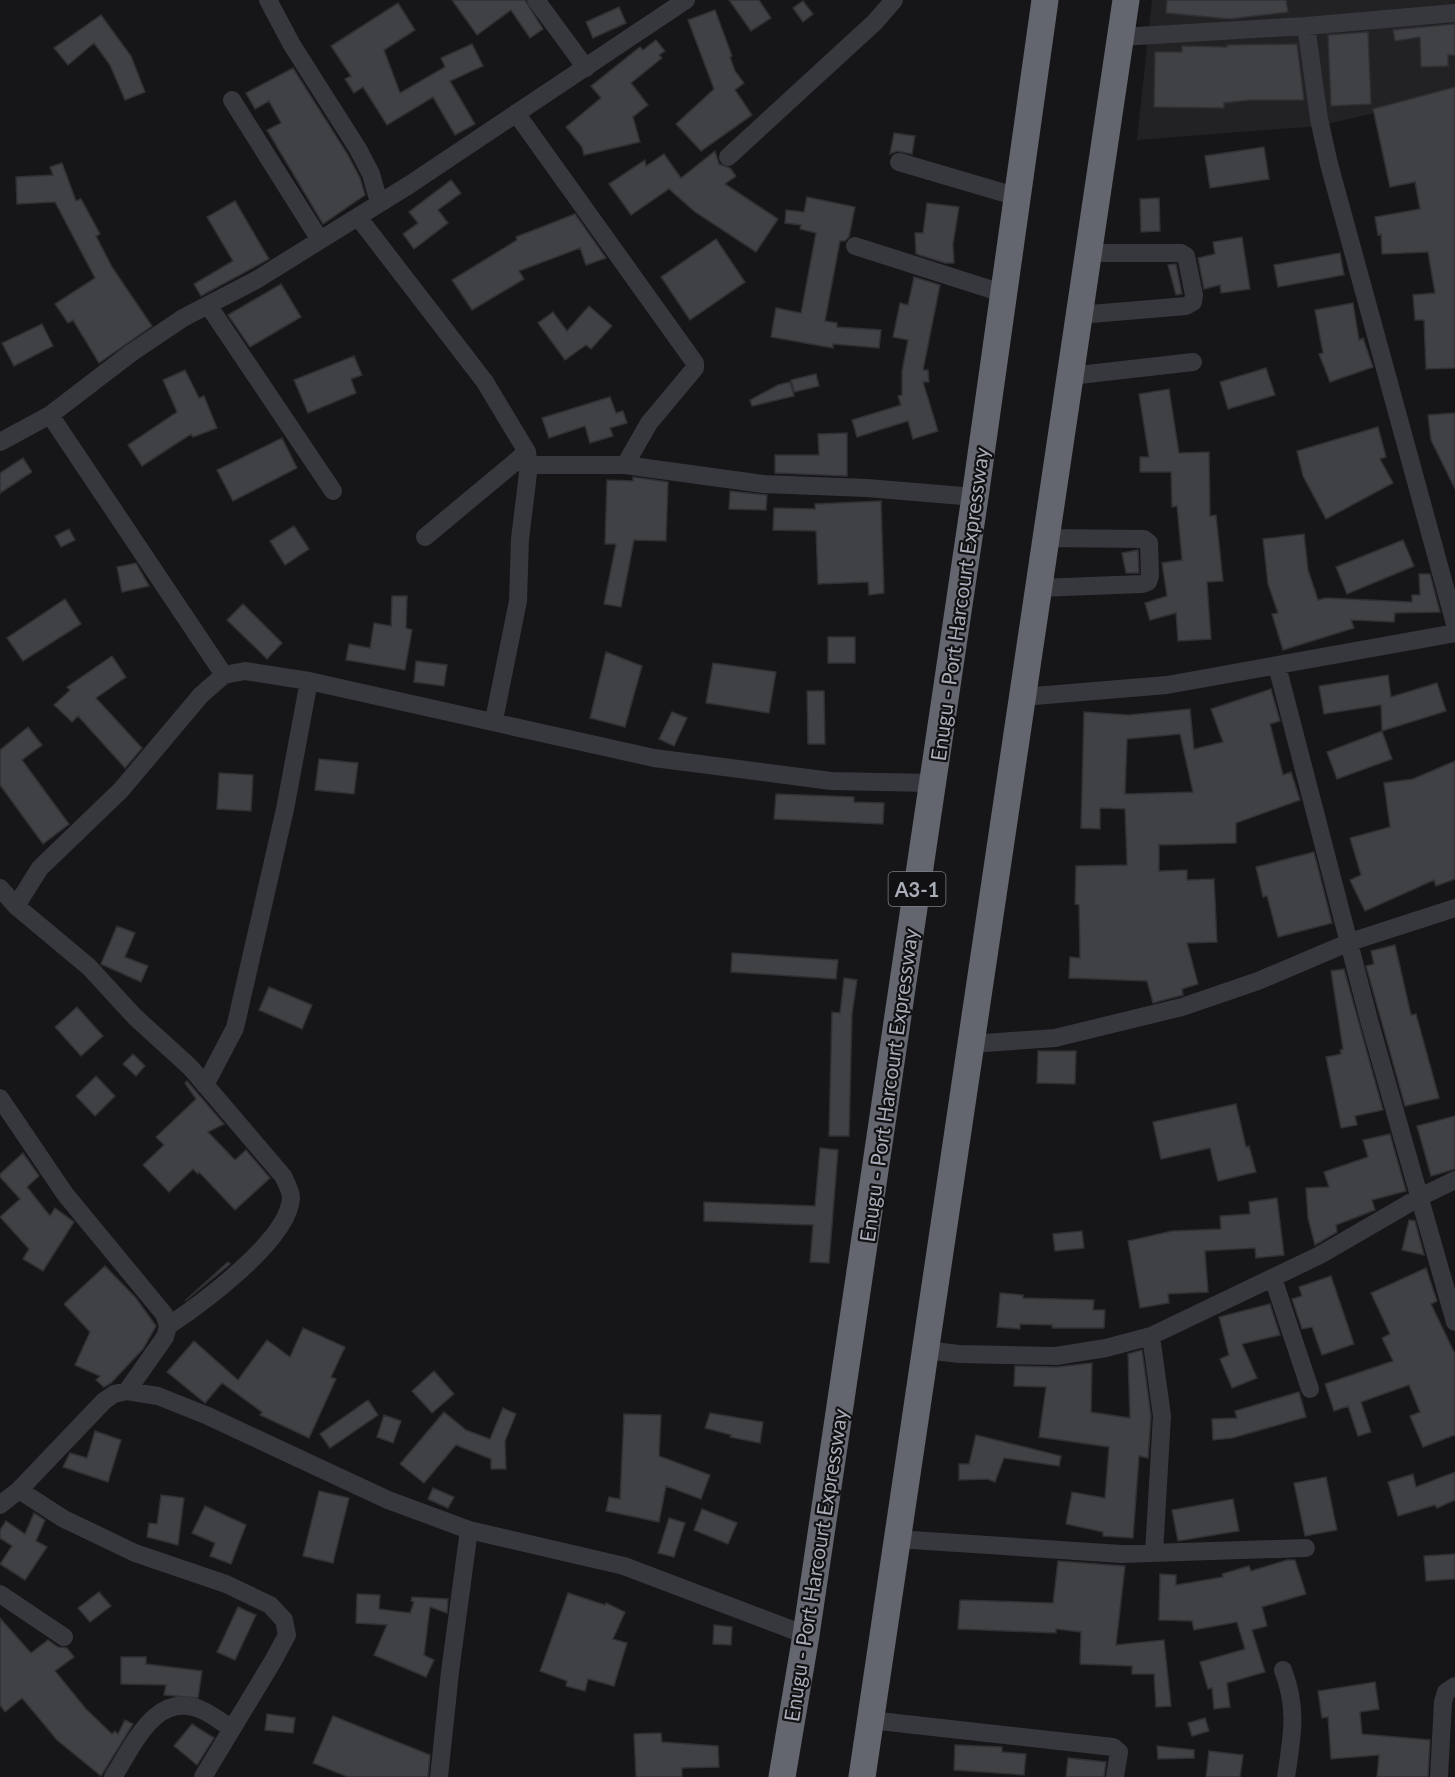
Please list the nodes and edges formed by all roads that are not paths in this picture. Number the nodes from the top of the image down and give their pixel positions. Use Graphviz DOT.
graph roads {
  1 [pos="268,0"];
  2 [pos="537,0"];
  3 [pos="686,0"];
  4 [pos="894,0"];
  5 [pos="1045,0"];
  6 [pos="1126,0"];
  7 [pos="1455,13"];
  8 [pos="1306,26"];
  9 [pos="1120,37"];
  10 [pos="586,68"];
  11 [pos="232,100"];
  12 [pos="516,113"];
  13 [pos="728,157"];
  14 [pos="899,162"];
  15 [pos="1018,197"];
  16 [pos="384,201"];
  17 [pos="358,218"];
  18 [pos="320,240"];
  19 [pos="855,246"];
  20 [pos="1088,254"];
  21 [pos="1002,292"];
  22 [pos="208,305"];
  23 [pos="1079,315"];
  24 [pos="1193,362"];
  25 [pos="1070,376"];
  26 [pos="50,416"];
  27 [pos="3,439"];
  28 [pos="528,458"];
  29 [pos="625,465"];
  30 [pos="333,491"];
  31 [pos="975,497"];
  32 [pos="425,537"];
  33 [pos="1046,538"];
  34 [pos="1039,588"];
  35 [pos="1455,624"];
  36 [pos="1455,633"];
  37 [pos="1277,666"];
  38 [pos="224,675"];
  39 [pos="309,681"];
  40 [pos="1022,697"];
  41 [pos="494,720"];
  42 [pos="932,783"];
  43 [pos="0,888"];
  44 [pos="16,906"];
  45 [pos="1455,908"];
  46 [pos="1350,942"];
  47 [pos="971,1044"];
  48 [pos="205,1085"];
  49 [pos="0,1098"];
  50 [pos="1455,1180"];
  51 [pos="1420,1197"];
  52 [pos="1273,1278"];
  53 [pos="1455,1323"];
  54 [pos="168,1326"];
  55 [pos="1151,1336"];
  56 [pos="926,1350"];
  57 [pos="1310,1389"];
  58 [pos="127,1391"];
  59 [pos="19,1490"];
  60 [pos="0,1505"];
  61 [pos="469,1530"];
  62 [pos="897,1539"];
  63 [pos="1306,1548"];
  64 [pos="1154,1553"];
  65 [pos="0,1594"];
  66 [pos="806,1635"];
  67 [pos="64,1637"];
  68 [pos="1283,1670"];
  69 [pos="1455,1686"];
  70 [pos="870,1720"];
  71 [pos="232,1729"];
  72 [pos="113,1777"];
  73 [pos="203,1777"];
  74 [pos="439,1777"];
  75 [pos="782,1777"];
  76 [pos="862,1777"];
  77 [pos="1116,1777"];
  78 [pos="1286,1777"];
  79 [pos="1439,1777"];
  1 -- 16 [label="street"];
  2 -- 10 [label="street"];
  3 -- 10 [label="street"];
  4 -- 13 [label="street"];
  5 -- 15 [label="highway, Enugu - Port Harcourt Expressway / A3-1"];
  6 -- 9 [label="highway"];
  7 -- 8 [label="street"];
  8 -- 9 [label="street"];
  8 -- 35 [label="street"];
  9 -- 20 [label="highway"];
  10 -- 12 [label="street"];
  11 -- 18 [label="street"];
  12 -- 16 [label="street"];
  12 -- 29 [label="street"];
  14 -- 15 [label="street"];
  15 -- 21 [label="highway, Enugu - Port Harcourt Expressway / A3-1"];
  16 -- 17 [label="street"];
  17 -- 18 [label="street"];
  17 -- 28 [label="street"];
  18 -- 22 [label="street"];
  19 -- 21 [label="street"];
  20 -- 23 [label="highway"];
  20 -- 23 [label="street"];
  21 -- 31 [label="highway, Enugu - Port Harcourt Expressway / A3-1"];
  22 -- 26 [label="street"];
  22 -- 30 [label="street"];
  23 -- 25 [label="highway"];
  24 -- 25 [label="street"];
  25 -- 33 [label="highway"];
  26 -- 27 [label="street"];
  26 -- 38 [label="street"];
  28 -- 29 [label="street"];
  28 -- 32 [label="street"];
  28 -- 41 [label="street"];
  29 -- 31 [label="street"];
  31 -- 42 [label="highway, Enugu - Port Harcourt Expressway / A3-1"];
  33 -- 34 [label="highway"];
  33 -- 34 [label="street"];
  34 -- 40 [label="highway"];
  36 -- 37 [label="street"];
  37 -- 40 [label="street"];
  37 -- 46 [label="street"];
  38 -- 39 [label="street"];
  38 -- 44 [label="street"];
  39 -- 41 [label="street"];
  39 -- 48 [label="street"];
  40 -- 47 [label="highway"];
  41 -- 42 [label="street"];
  42 -- 66 [label="highway, Enugu - Port Harcourt Expressway / A3-1"];
  43 -- 44 [label="street"];
  44 -- 48 [label="street"];
  45 -- 46 [label="street"];
  46 -- 47 [label="street"];
  46 -- 51 [label="street"];
  47 -- 56 [label="highway"];
  48 -- 54 [label="street"];
  49 -- 54 [label="street"];
  50 -- 51 [label="street"];
  51 -- 52 [label="street"];
  51 -- 53 [label="street"];
  52 -- 55 [label="street"];
  52 -- 57 [label="street"];
  54 -- 58 [label="street"];
  55 -- 56 [label="street"];
  55 -- 64 [label="street"];
  56 -- 62 [label="highway"];
  58 -- 59 [label="street"];
  58 -- 61 [label="street"];
  59 -- 60 [label="street"];
  59 -- 71 [label="street"];
  61 -- 66 [label="street"];
  61 -- 74 [label="street"];
  62 -- 64 [label="street"];
  62 -- 70 [label="highway"];
  63 -- 64 [label="street"];
  65 -- 67 [label="street"];
  66 -- 75 [label="highway, Enugu - Port Harcourt Expressway / A3-1"];
  68 -- 78 [label="street"];
  69 -- 79 [label="street"];
  70 -- 76 [label="highway"];
  70 -- 77 [label="street"];
  71 -- 72 [label="street"];
  71 -- 73 [label="street"];
}
